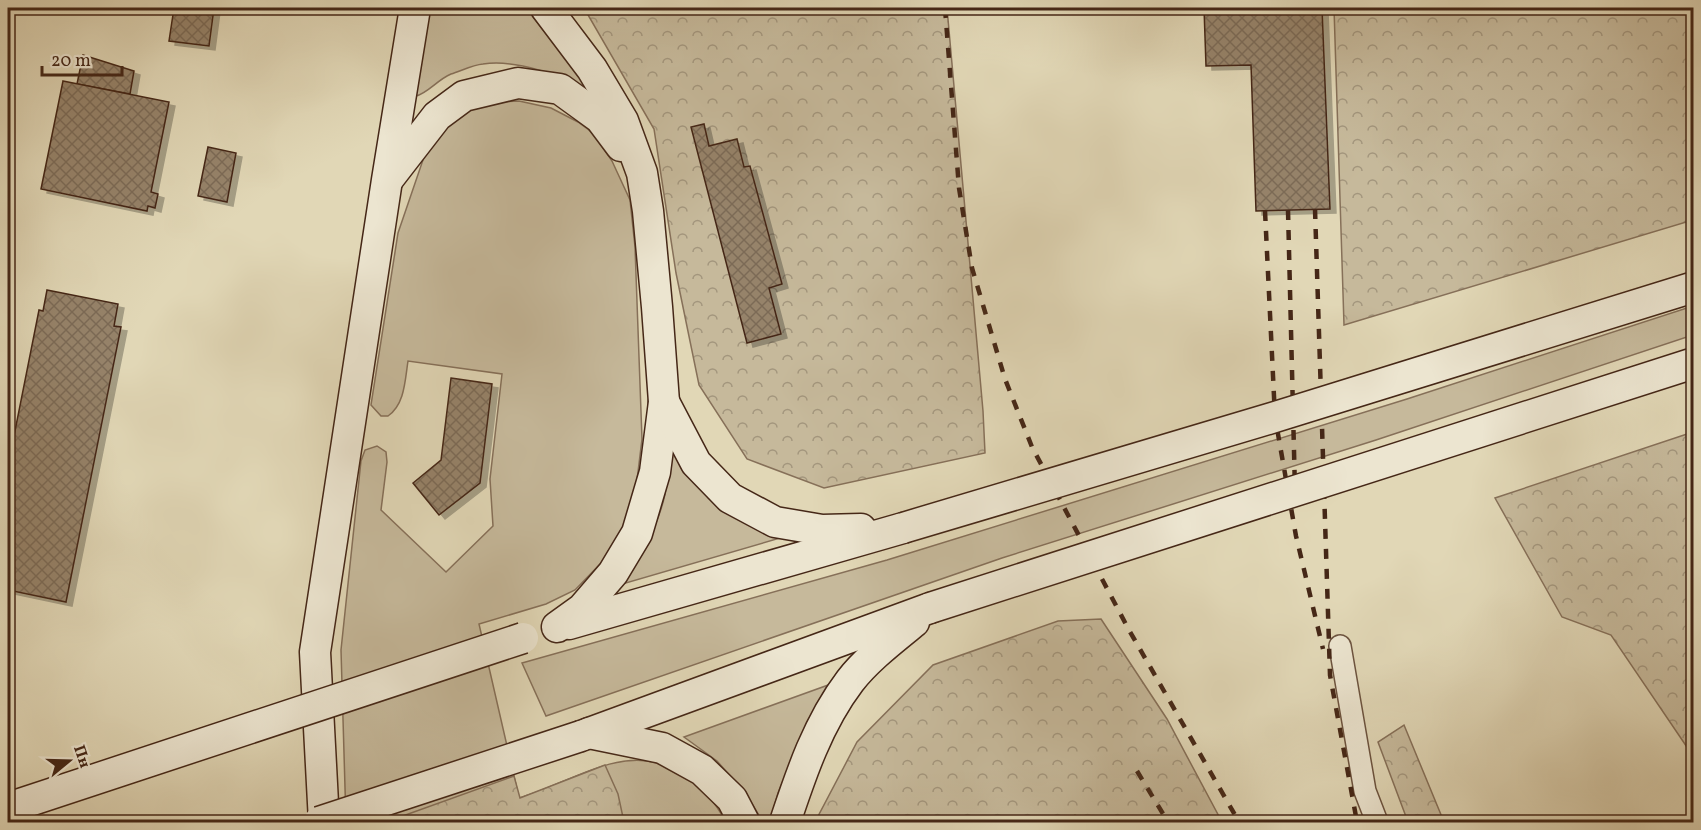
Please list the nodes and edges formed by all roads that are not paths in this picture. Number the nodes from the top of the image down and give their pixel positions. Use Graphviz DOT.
graph roads {
  1 [pos="415,8"];
  2 [pos="546,8"];
  3 [pos="387,180"];
  4 [pos="648,211"];
  5 [pos="1694,287"];
  6 [pos="1694,363"];
  7 [pos="664,402"];
  8 [pos="903,528"];
  9 [pos="930,608"];
  10 [pos="557,627"];
  11 [pos="1340,646"];
  12 [pos="585,734"];
  13 [pos="8,808"];
  14 [pos="319,822"];
  15 [pos="324,822"];
  16 [pos="744,822"];
  17 [pos="785,822"];
  18 [pos="1377,822"];
  1 -- 3 [label="main road"];
  2 -- 4 [label="main road"];
  3 -- 4 [label="main road"];
  3 -- 15 [label="main road"];
  4 -- 7 [label="main road"];
  5 -- 8 [label="main road, bridge"];
  6 -- 9 [label="main road, bridge"];
  7 -- 8 [label="main road"];
  7 -- 10 [label="main road"];
  8 -- 10 [label="main road"];
  9 -- 12 [label="main road"];
  9 -- 17 [label="main road"];
  10 -- 13 [label="main road, bridge"];
  11 -- 18 [label="street"];
  12 -- 14 [label="main road, bridge"];
  12 -- 16 [label="main road"];
}
